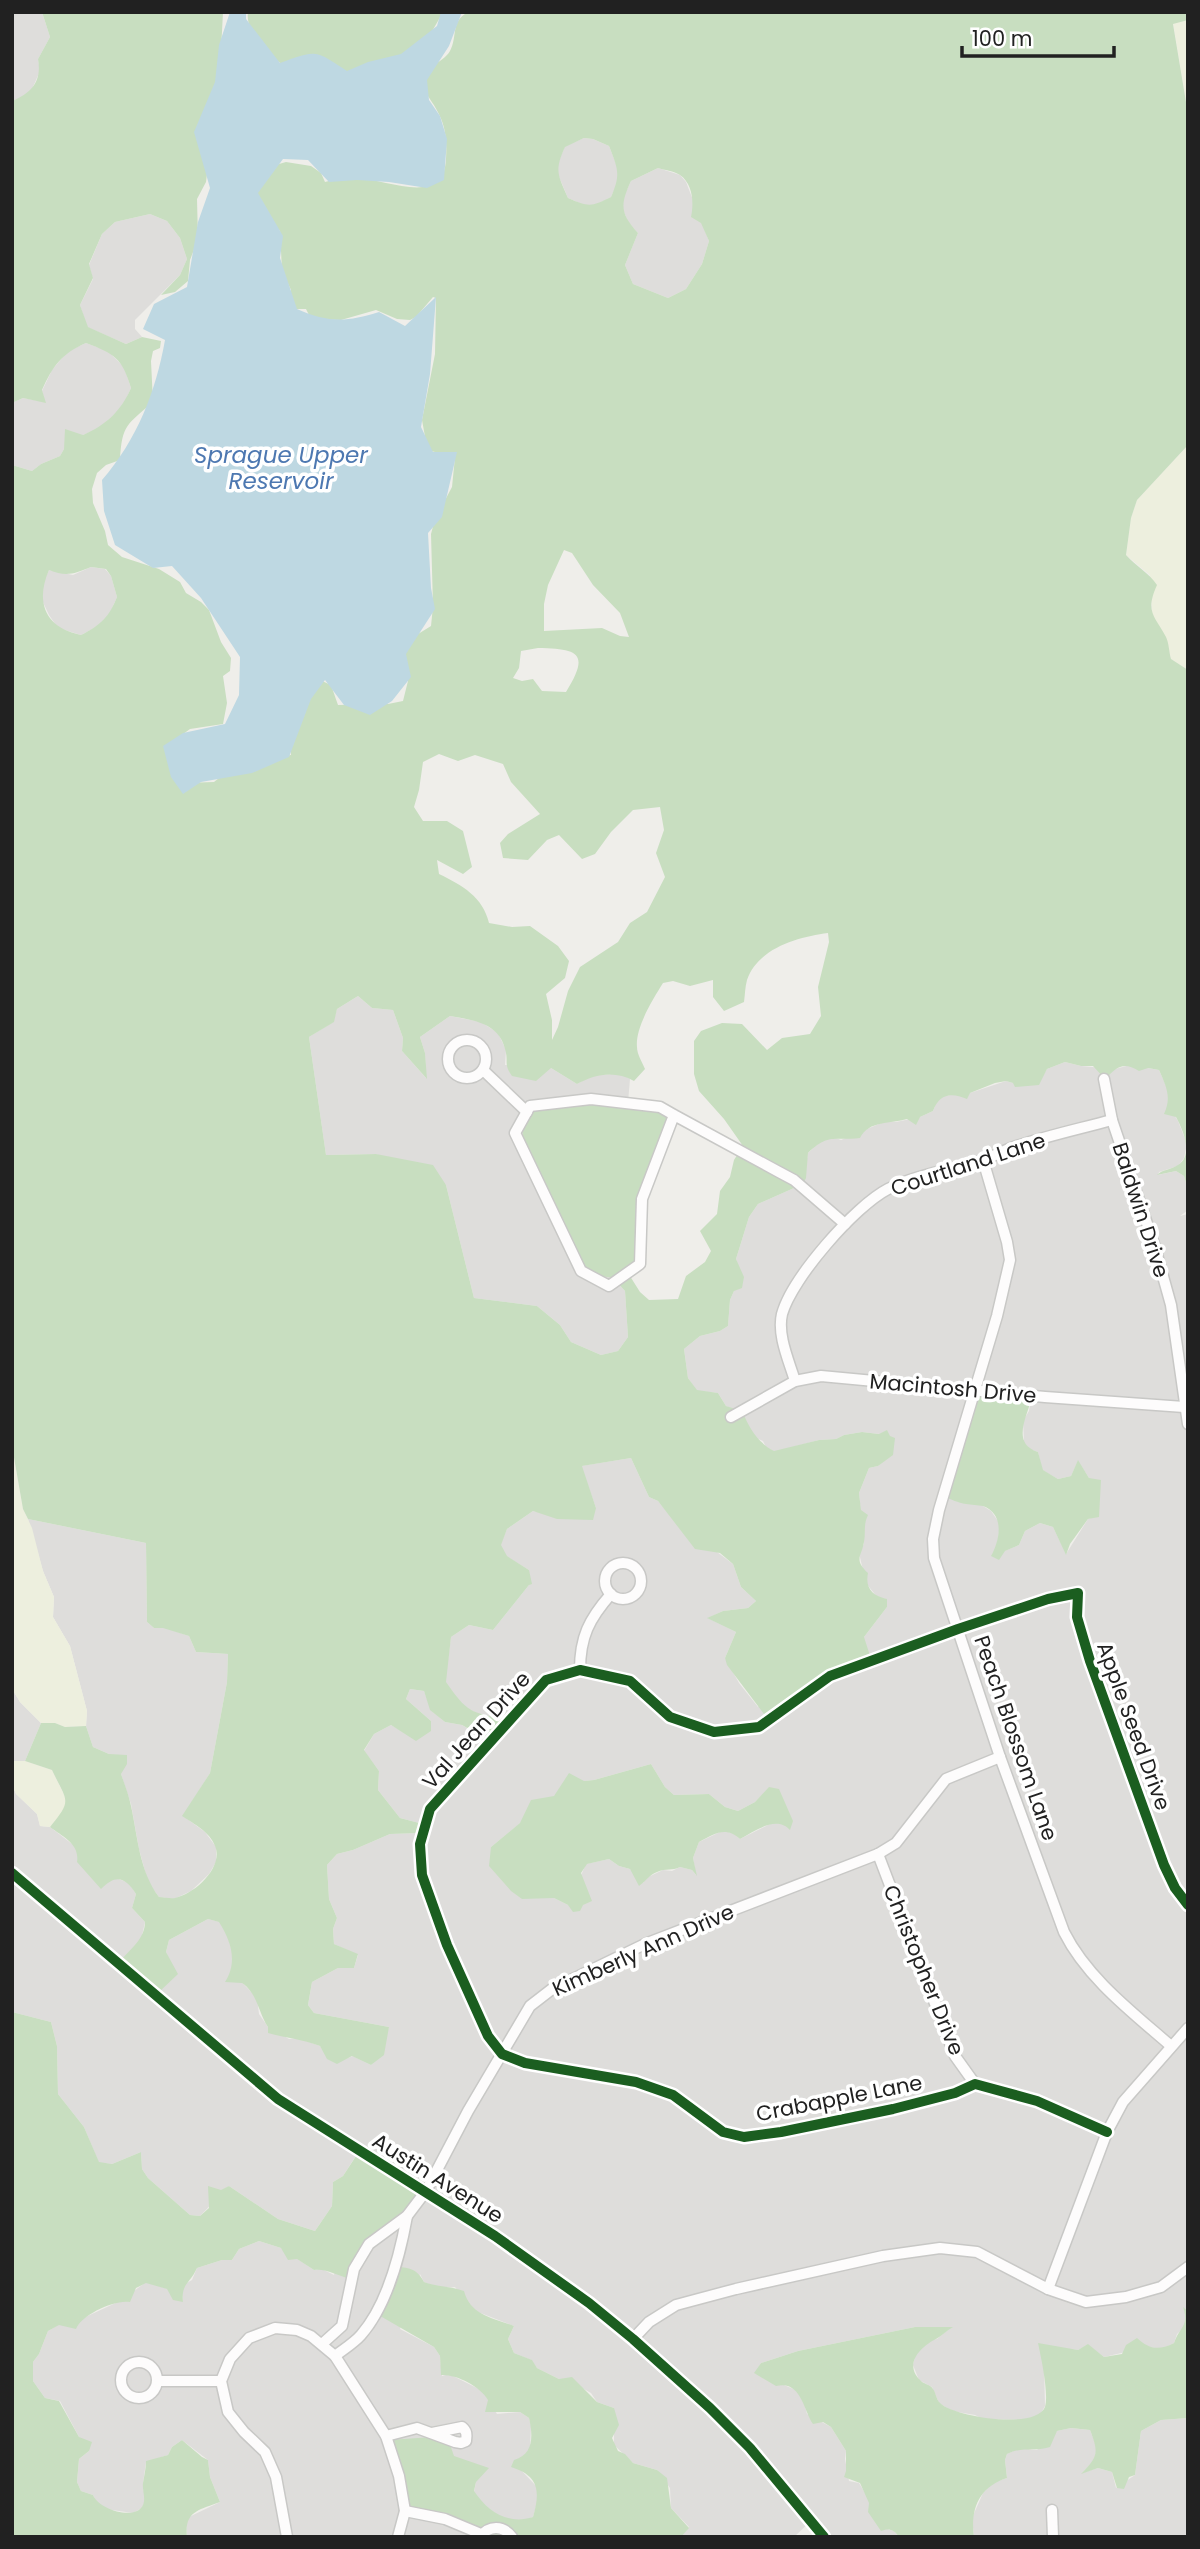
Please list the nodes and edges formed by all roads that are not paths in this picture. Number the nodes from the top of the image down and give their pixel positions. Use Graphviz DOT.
graph roads {
  1 [pos="483,1070"];
  2 [pos="1104,1079"];
  3 [pos="527,1112"];
  4 [pos="674,1115"];
  5 [pos="1112,1120"];
  6 [pos="983,1160"];
  7 [pos="845,1224"];
  8 [pos="795,1381"];
  9 [pos="975,1390"];
  10 [pos="1184,1407"];
  11 [pos="731,1417"];
  12 [pos="1188,1424"];
  13 [pos="1078,1593"];
  14 [pos="611,1594"];
  15 [pos="958,1629"];
  16 [pos="580,1670"];
  17 [pos="1000,1757"];
  18 [pos="878,1854"];
  19 [pos="12,1873"];
  20 [pos="1188,1905"];
  21 [pos="1188,2028"];
  22 [pos="1171,2046"];
  23 [pos="502,2054"];
  24 [pos="975,2084"];
  25 [pos="1107,2132"];
  26 [pos="426,2191"];
  27 [pos="407,2216"];
  28 [pos="1188,2267"];
  29 [pos="1048,2289"];
  30 [pos="633,2339"];
  31 [pos="322,2344"];
  32 [pos="335,2356"];
  33 [pos="158,2381"];
  34 [pos="221,2381"];
  35 [pos="432,2433"];
  36 [pos="386,2436"];
  37 [pos="1052,2510"];
  38 [pos="405,2511"];
  39 [pos="480,2536"];
  40 [pos="287,2537"];
  41 [pos="398,2537"];
  42 [pos="512,2537"];
  43 [pos="824,2537"];
  44 [pos="1053,2537"];
  1 -- 1 [label="street"];
  1 -- 3 [label="street"];
  2 -- 5 [label="street, Baldwin Drive"];
  3 -- 4 [label="street"];
  3 -- 4 [label="street"];
  4 -- 7 [label="street"];
  5 -- 6 [label="street, Courtland Lane"];
  5 -- 10 [label="street, Baldwin Drive"];
  6 -- 7 [label="street, Courtland Lane"];
  6 -- 9 [label="street, Peach Blossom Lane"];
  7 -- 8 [label="street, Courtland Lane"];
  8 -- 9 [label="street, Macintosh Drive"];
  8 -- 11 [label="street, Macintosh Drive"];
  9 -- 10 [label="street, Macintosh Drive"];
  9 -- 15 [label="street, Peach Blossom Lane"];
  10 -- 12 [label="street, Baldwin Drive"];
  13 -- 15 [label="street, Val Jean Drive"];
  13 -- 20 [label="street, Apple Seed Drive"];
  14 -- 16 [label="street"];
  15 -- 16 [label="street, Val Jean Drive"];
  15 -- 17 [label="street, Peach Blossom Lane"];
  16 -- 23 [label="street, Val Jean Drive"];
  17 -- 18 [label="street, Kimberly Ann Drive"];
  17 -- 22 [label="street, Peach Blossom Lane"];
  18 -- 23 [label="street, Kimberly Ann Drive"];
  18 -- 24 [label="street, Christopher Drive"];
  19 -- 26 [label="street, Austin Avenue"];
  21 -- 22 [label="street"];
  22 -- 25 [label="street"];
  23 -- 24 [label="street, Crabapple Lane"];
  23 -- 26 [label="street, Kimberly Ann Drive"];
  24 -- 25 [label="street"];
  25 -- 29 [label="street"];
  26 -- 27 [label="street, Kimberly Ann Drive"];
  26 -- 30 [label="street, Austin Avenue"];
  27 -- 31 [label="street"];
  27 -- 32 [label="street"];
  28 -- 29 [label="street"];
  29 -- 30 [label="street"];
  30 -- 43 [label="street, Austin Avenue"];
  31 -- 32 [label="street"];
  31 -- 34 [label="street"];
  32 -- 36 [label="street"];
  33 -- 34 [label="street"];
  34 -- 40 [label="street"];
  35 -- 36 [label="street"];
  36 -- 38 [label="street"];
  37 -- 44 [label="street"];
  38 -- 39 [label="street"];
  38 -- 41 [label="street"];
  39 -- 42 [label="street"];
}
